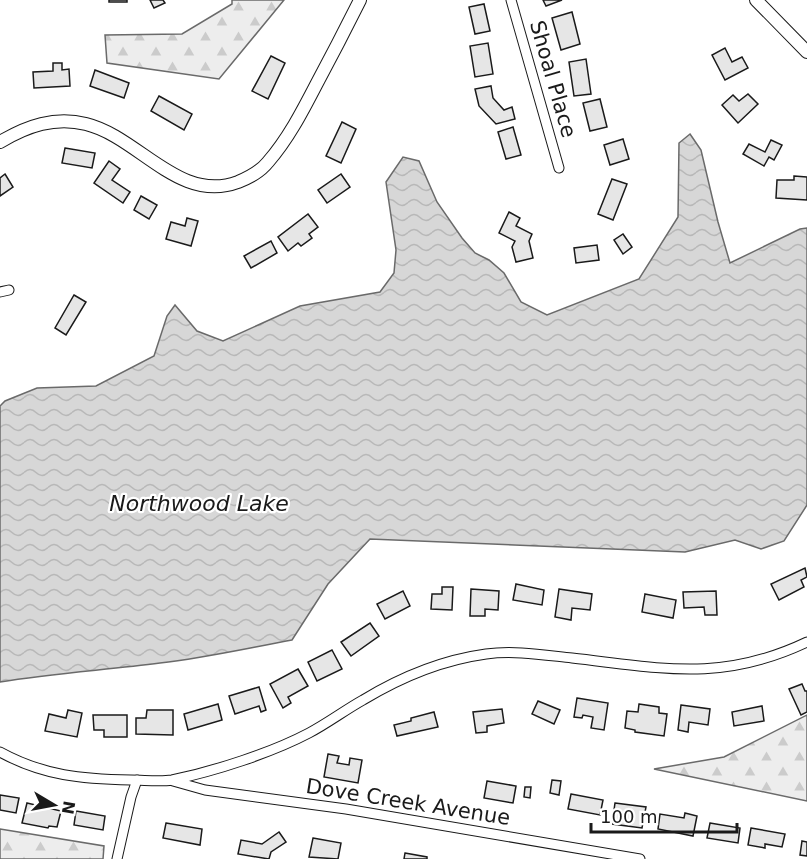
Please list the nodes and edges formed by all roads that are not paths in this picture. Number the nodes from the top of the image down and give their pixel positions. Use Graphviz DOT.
graph roads {
  1 [pos="360,0"];
  2 [pos="511,0"];
  3 [pos="756,0"];
  4 [pos="807,52"];
  5 [pos="0,142"];
  6 [pos="559,168"];
  7 [pos="807,642"];
  8 [pos="0,752"];
  9 [pos="137,780"];
  10 [pos="170,781"];
  11 [pos="117,859"];
  12 [pos="640,859"];
  1 -- 5 [label="street"];
  2 -- 6 [label="street, Shoal Place"];
  3 -- 4 [label="street"];
  7 -- 10 [label="street"];
  8 -- 9 [label="street"];
  9 -- 10 [label="street"];
  9 -- 11 [label="street"];
  10 -- 12 [label="street, Dove Creek Avenue"];
}
